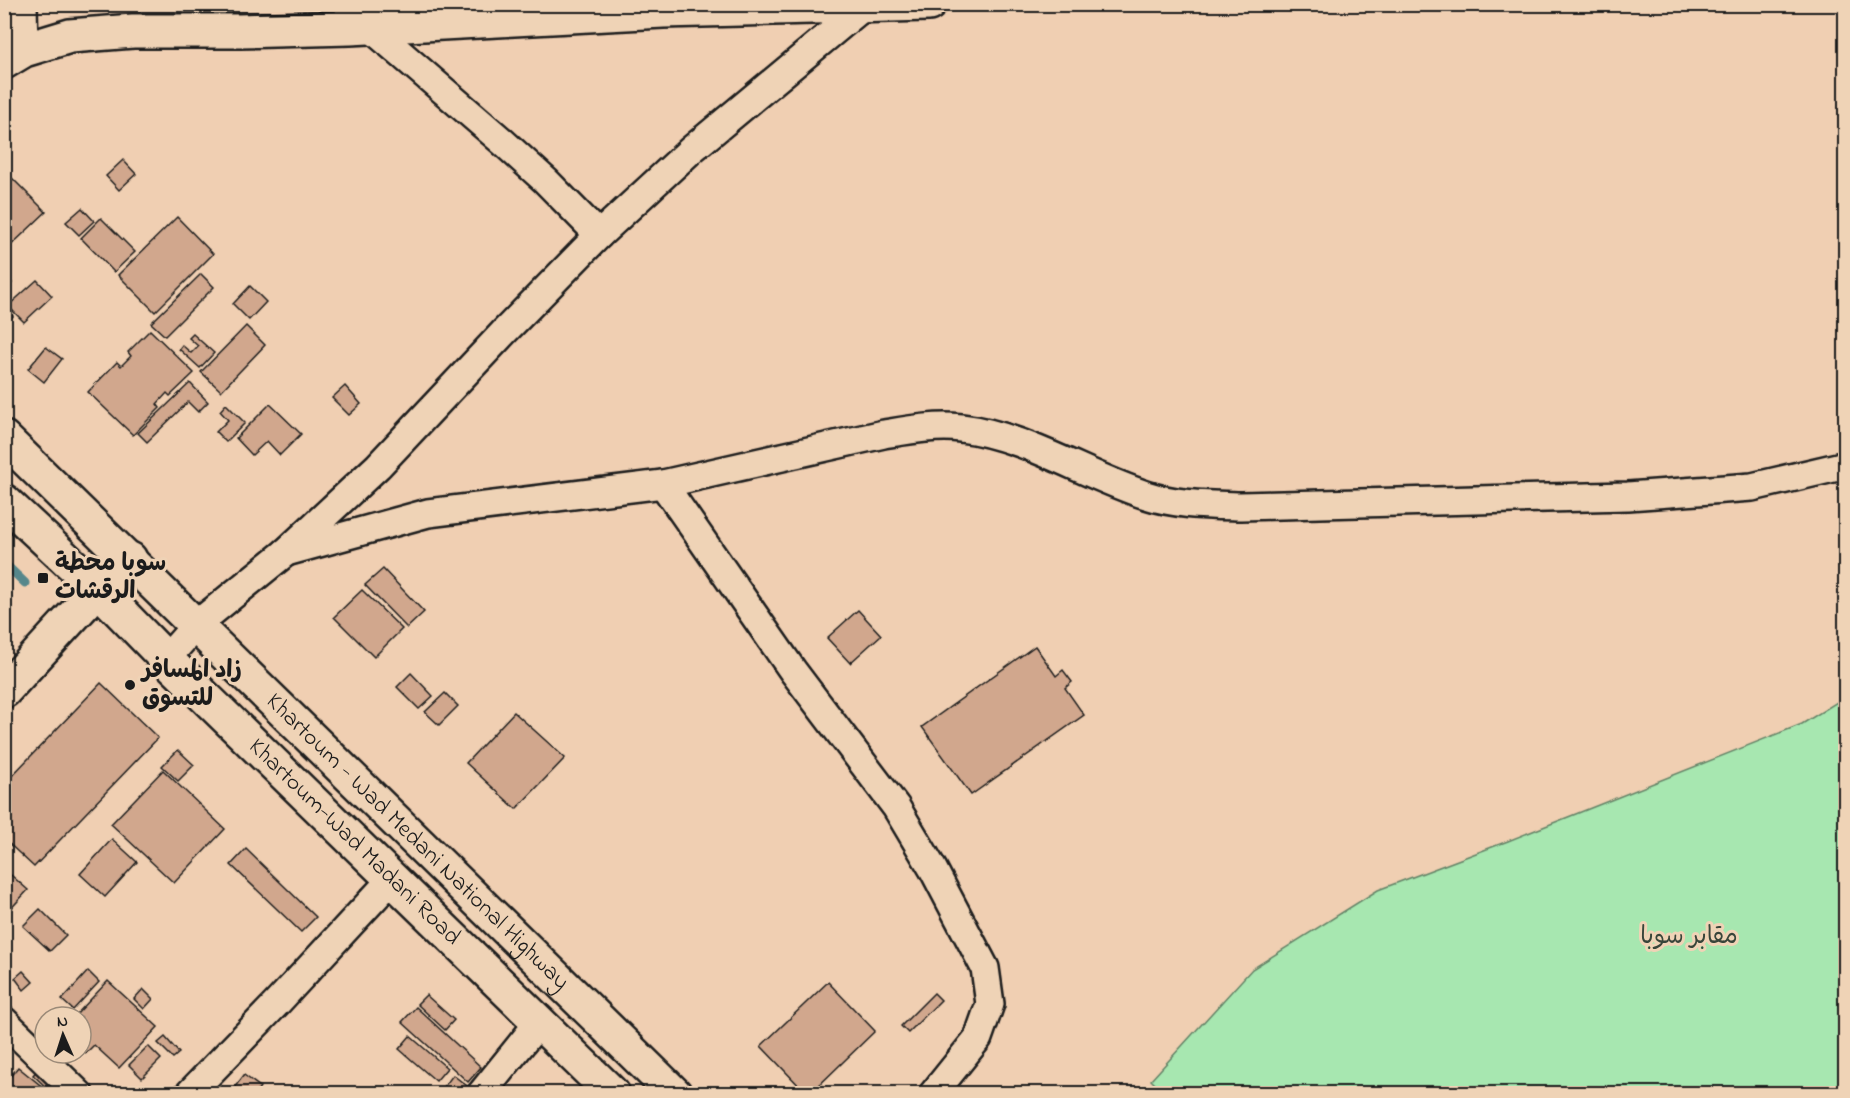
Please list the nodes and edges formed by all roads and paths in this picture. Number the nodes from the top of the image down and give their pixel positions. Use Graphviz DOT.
graph roads {
  1 [pos="23,4"];
  2 [pos="929,4"];
  3 [pos="876,5"];
  4 [pos="663,8"];
  5 [pos="356,20"];
  6 [pos="14,56"];
  7 [pos="599,235"];
  8 [pos="4,438"];
  9 [pos="1845,465"];
  10 [pos="663,484"];
  11 [pos="4,501"];
  12 [pos="286,552"];
  13 [pos="130,559"];
  14 [pos="98,589"];
  15 [pos="196,625"];
  16 [pos="166,659"];
  17 [pos="4,691"];
  18 [pos="391,880"];
  19 [pos="4,1020"];
  20 [pos="540,1021"];
  21 [pos="79,1094"];
  22 [pos="189,1094"];
  23 [pos="481,1094"];
  24 [pos="613,1094"];
  25 [pos="675,1094"];
  26 [pos="933,1094"];
  1 -- 6 [label="street"];
  2 -- 3 [label="main road"];
  3 -- 4 [label="main road"];
  3 -- 7 [label="street"];
  4 -- 5 [label="main road"];
  5 -- 6 [label="main road"];
  5 -- 7 [label="street"];
  7 -- 12 [label="street"];
  8 -- 13 [label="main road, Khartoum - Wad Medani National Highway"];
  9 -- 10 [label="street"];
  10 -- 12 [label="street"];
  10 -- 26 [label="street"];
  11 -- 14 [label="main road"];
  12 -- 15 [label="street"];
  13 -- 14 [label="main road"];
  13 -- 15 [label="main road, Khartoum - Wad Medani National Highway"];
  14 -- 16 [label="main road, Khartoum-Wad Madani Road"];
  14 -- 17 [label="main road"];
  15 -- 16 [label="street"];
  15 -- 25 [label="main road, Khartoum - Wad Medani National Highway"];
  16 -- 18 [label="main road, Khartoum-Wad Madani Road"];
  18 -- 20 [label="main road, Khartoum-Wad Madani Road"];
  18 -- 22 [label="street"];
  19 -- 21 [label="street"];
  20 -- 23 [label="street"];
  20 -- 24 [label="main road, Khartoum-Wad Madani Road"];
}
